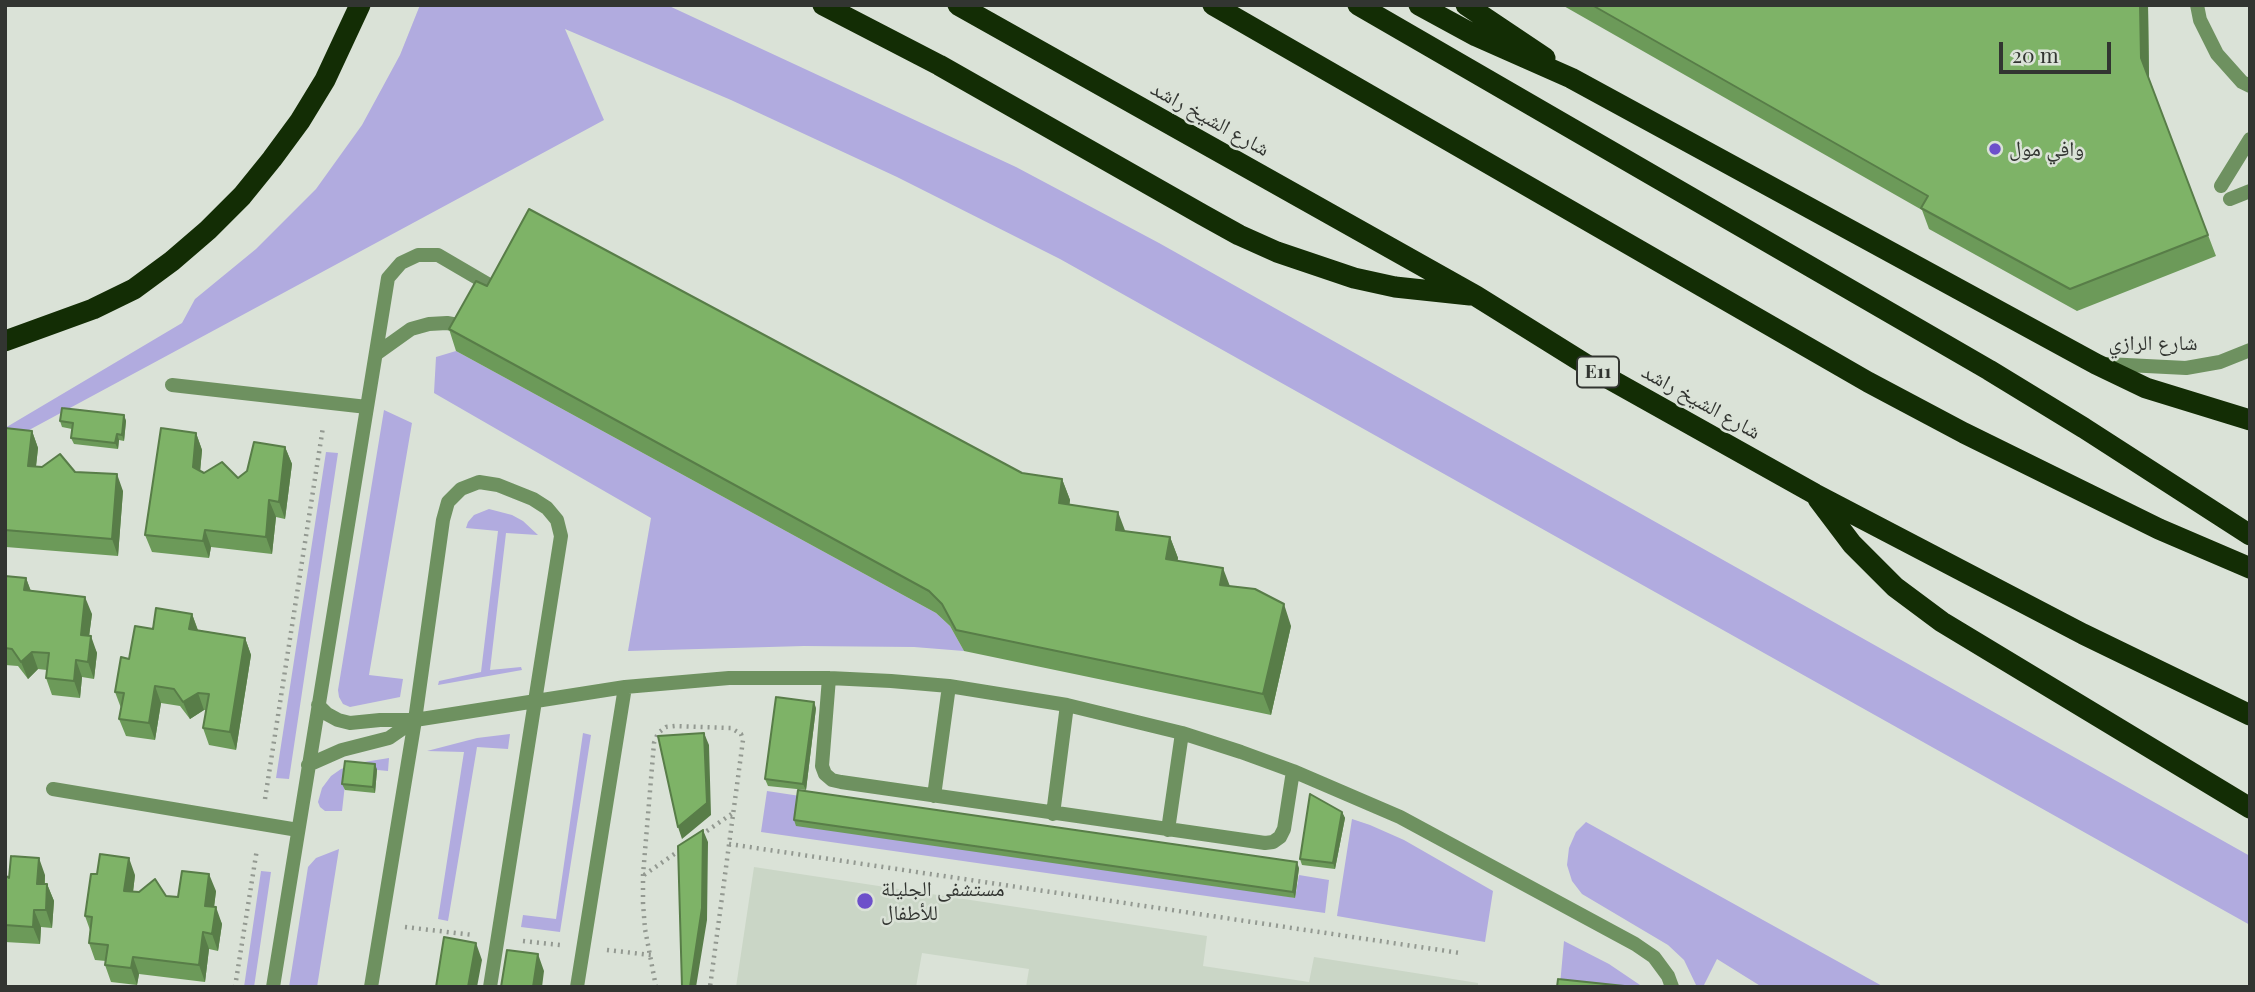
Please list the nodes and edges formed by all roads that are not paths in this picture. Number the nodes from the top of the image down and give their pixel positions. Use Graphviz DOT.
graph roads {
  1 [pos="360,5"];
  2 [pos="823,5"];
  3 [pos="958,5"];
  4 [pos="1213,5"];
  5 [pos="1358,5"];
  6 [pos="1419,5"];
  7 [pos="1466,5"];
  8 [pos="2197,5"];
  9 [pos="1571,78"];
  10 [pos="2250,86"];
  11 [pos="2250,139"];
  12 [pos="2221,186"];
  13 [pos="2250,191"];
  14 [pos="2230,199"];
  15 [pos="503,293"];
  16 [pos="1476,296"];
  17 [pos="469,327"];
  18 [pos="5,341"];
  19 [pos="2250,350"];
  20 [pos="376,354"];
  21 [pos="2095,364"];
  22 [pos="172,385"];
  23 [pos="367,407"];
  24 [pos="2250,419"];
  25 [pos="1815,494"];
  26 [pos="2250,535"];
  27 [pos="2250,568"];
  28 [pos="830,678"];
  29 [pos="950,686"];
  30 [pos="625,687"];
  31 [pos="537,700"];
  32 [pos="318,705"];
  33 [pos="1067,705"];
  34 [pos="2250,715"];
  35 [pos="415,720"];
  36 [pos="1182,733"];
  37 [pos="309,765"];
  38 [pos="1293,771"];
  39 [pos="52,789"];
  40 [pos="934,796"];
  41 [pos="2250,808"];
  42 [pos="1053,814"];
  43 [pos="298,830"];
  44 [pos="1168,830"];
  45 [pos="581,983"];
  46 [pos="273,987"];
  47 [pos="371,987"];
  48 [pos="490,987"];
  49 [pos="1672,987"];
  1 -- 18 [label="highway"];
  2 -- 16 [label="highway"];
  3 -- 16 [label="highway, شارع الشيخ راشد / E11"];
  4 -- 27 [label="highway"];
  5 -- 26 [label="highway"];
  6 -- 9 [label="highway"];
  7 -- 9 [label="highway"];
  8 -- 10 [label="street"];
  9 -- 21 [label="highway"];
  11 -- 12 [label="street"];
  13 -- 14 [label="street"];
  15 -- 20 [label="street"];
  16 -- 25 [label="highway, شارع الشيخ راشد / E11"];
  17 -- 20 [label="street"];
  19 -- 21 [label="street, شارع الرازي"];
  20 -- 23 [label="street"];
  21 -- 24 [label="highway"];
  22 -- 23 [label="street"];
  23 -- 32 [label="street"];
  25 -- 34 [label="highway, شارع الشيخ راشد / E11"];
  25 -- 41 [label="highway"];
  28 -- 29 [label="street"];
  28 -- 30 [label="street"];
  28 -- 40 [label="street"];
  29 -- 33 [label="street"];
  29 -- 40 [label="street"];
  30 -- 31 [label="street"];
  30 -- 45 [label="street"];
  31 -- 35 [label="street"];
  31 -- 35 [label="street"];
  31 -- 48 [label="street"];
  32 -- 35 [label="street"];
  32 -- 37 [label="street"];
  33 -- 36 [label="street"];
  33 -- 42 [label="street"];
  35 -- 37 [label="street"];
  35 -- 47 [label="street"];
  36 -- 38 [label="street"];
  36 -- 44 [label="street"];
  37 -- 43 [label="street"];
  38 -- 44 [label="street"];
  38 -- 49 [label="street"];
  39 -- 43 [label="street"];
  40 -- 42 [label="street"];
  42 -- 44 [label="street"];
  43 -- 46 [label="street"];
}
